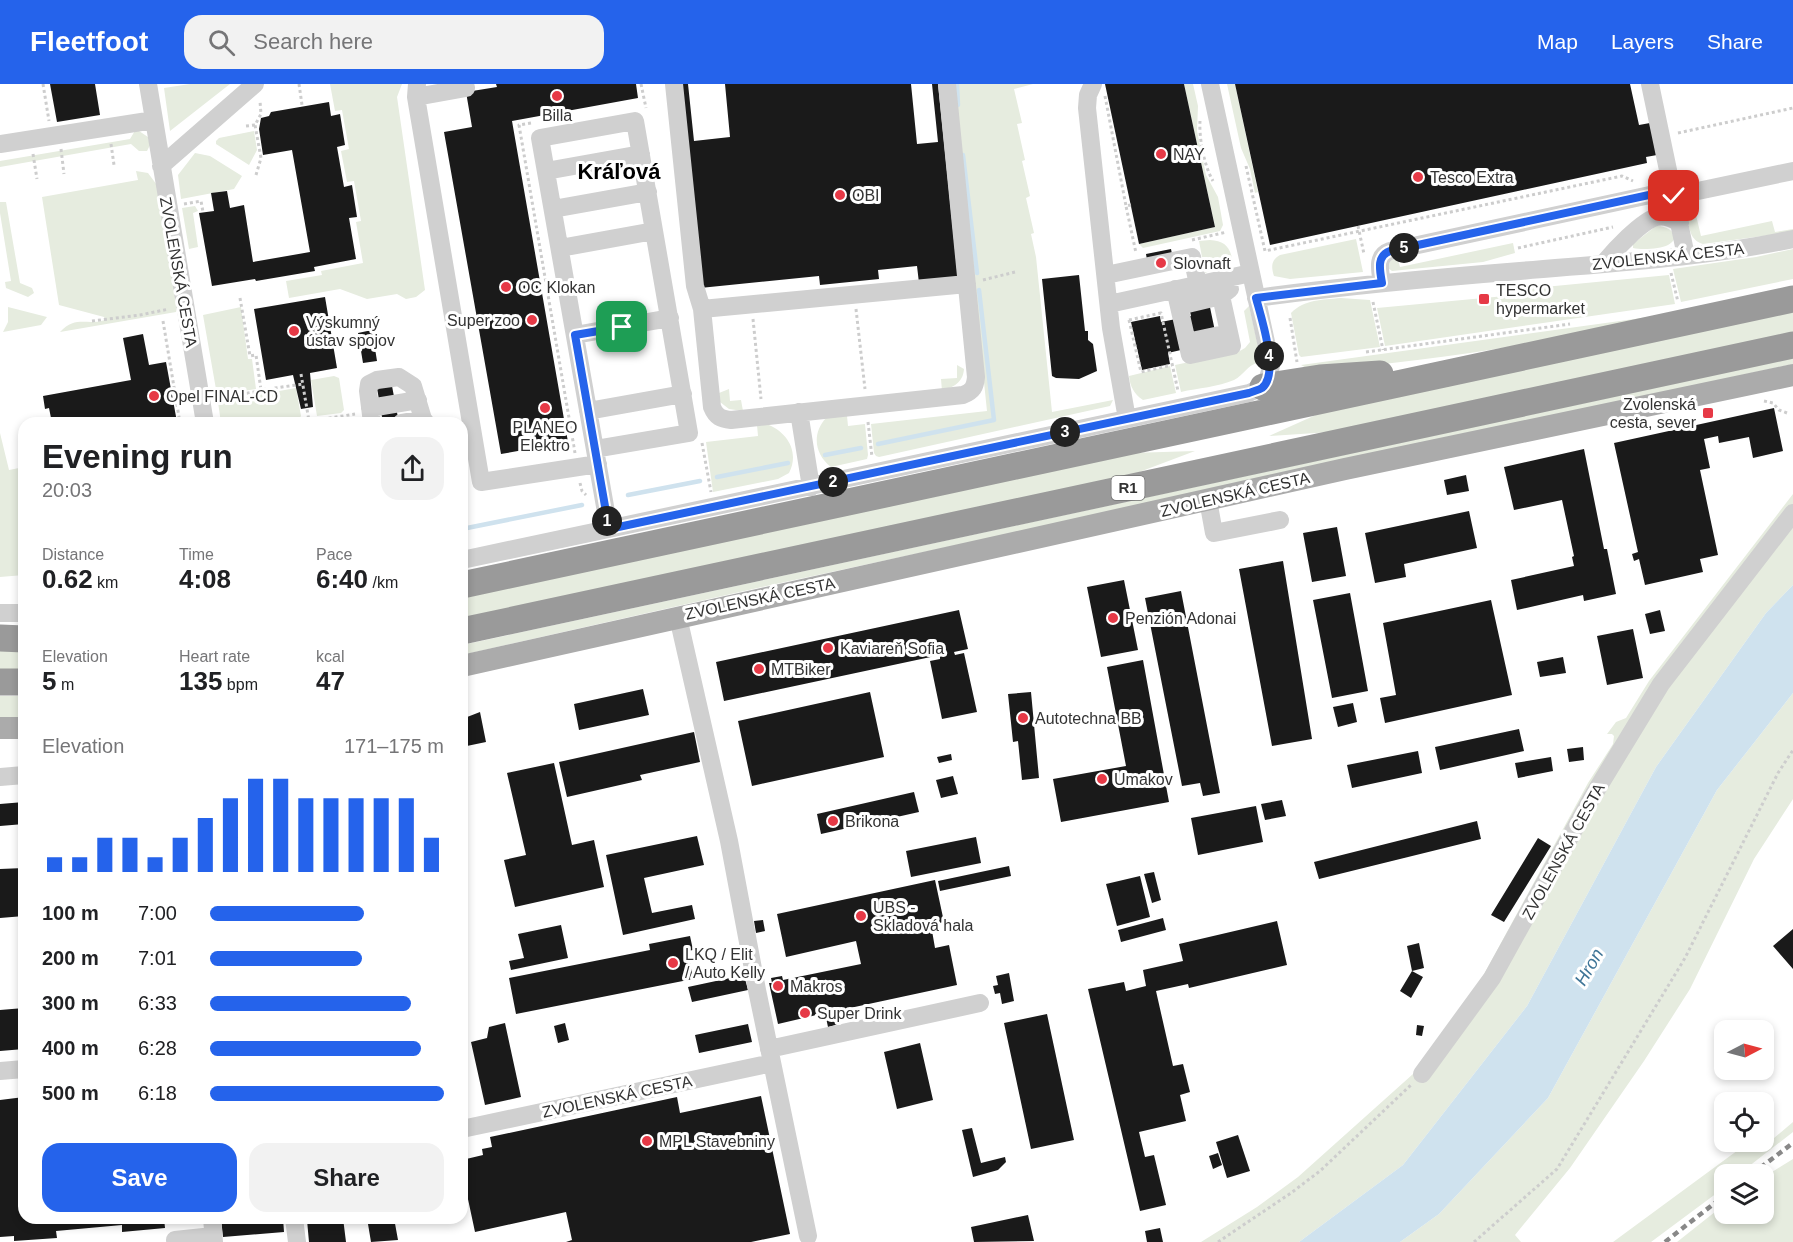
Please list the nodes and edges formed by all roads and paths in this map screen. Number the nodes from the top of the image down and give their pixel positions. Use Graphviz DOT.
graph roads {
  1 [pos="43,84"];
  2 [pos="147,84"];
  3 [pos="255,84"];
  4 [pos="298,84"];
  5 [pos="465,84"];
  6 [pos="674,84"];
  7 [pos="947,84"];
  8 [pos="1210,84"];
  9 [pos="1650,84"];
  10 [pos="1092,86"];
  11 [pos="416,91"];
  12 [pos="260,104"];
  13 [pos="302,105"];
  14 [pos="1793,108"];
  15 [pos="154,120"];
  16 [pos="255,125"];
  17 [pos="246,126"];
  18 [pos="1673,134"];
  19 [pos="51,136"];
  20 [pos="0,144"];
  21 [pos="112,147"];
  22 [pos="641,154"];
  23 [pos="34,155"];
  24 [pos="62,156"];
  25 [pos="1244,160"];
  26 [pos="114,165"];
  27 [pos="161,166"];
  28 [pos="546,171"];
  29 [pos="1793,171"];
  30 [pos="64,174"];
  31 [pos="256,175"];
  32 [pos="37,179"];
  33 [pos="1637,183"];
  34 [pos="648,192"];
  35 [pos="1673,193"];
  36 [pos="179,204"];
  37 [pos="1131,205"];
  38 [pos="1126,206"];
  39 [pos="553,209"];
  40 [pos="203,212"];
  41 [pos="1680,223"];
  42 [pos="1358,226"];
  43 [pos="1615,227"];
  44 [pos="654,231"];
  45 [pos="1359,231"];
  46 [pos="1229,232"];
  47 [pos="1517,239"];
  48 [pos="1793,240"];
  49 [pos="1187,241"];
  50 [pos="560,248"];
  51 [pos="1518,248"];
  52 [pos="1145,250"];
  53 [pos="1520,254"];
  54 [pos="1686,256"];
  55 [pos="1366,260"];
  56 [pos="1603,264"];
  57 [pos="1670,270"];
  58 [pos="1015,272"];
  59 [pos="1251,273"];
  60 [pos="1106,275"];
  61 [pos="1382,283"];
  62 [pos="967,284"];
  63 [pos="1197,284"];
  64 [pos="240,298"];
  65 [pos="1256,298"];
  66 [pos="1793,299"];
  67 [pos="856,301"];
  68 [pos="1117,302"];
  69 [pos="1373,302"];
  70 [pos="1679,306"];
  71 [pos="185,307"];
  72 [pos="702,309"];
  73 [pos="752,309"];
  74 [pos="1225,315"];
  75 [pos="1181,317"];
  76 [pos="670,318"];
  77 [pos="1290,318"];
  78 [pos="1129,320"];
  79 [pos="92,321"];
  80 [pos="163,321"];
  81 [pos="1577,323"];
  82 [pos="575,335"];
  83 [pos="1793,345"];
  84 [pos="1383,350"];
  85 [pos="1361,353"];
  86 [pos="1172,364"];
  87 [pos="1314,369"];
  88 [pos="301,374"];
  89 [pos="1793,375"];
  90 [pos="1267,376"];
  91 [pos="1416,381"];
  92 [pos="303,384"];
  93 [pos="261,390"];
  94 [pos="683,394"];
  95 [pos="416,395"];
  96 [pos="1179,396"];
  97 [pos="212,398"];
  98 [pos="1759,400"];
  99 [pos="866,405"];
  100 [pos="366,410"];
  101 [pos="588,411"];
  102 [pos="799,412"];
  103 [pos="1787,413"];
  104 [pos="763,416"];
  105 [pos="179,417"];
  106 [pos="204,417"];
  107 [pos="308,417"];
  108 [pos="333,417"];
  109 [pos="424,417"];
  110 [pos="1127,419"];
  111 [pos="596,457"];
  112 [pos="872,462"];
  113 [pos="811,487"];
  114 [pos="1208,500"];
  115 [pos="1793,513"];
  116 [pos="1280,520"];
  117 [pos="609,529"];
  118 [pos="468,559"];
  119 [pos="468,584"];
  120 [pos="0,613"];
  121 [pos="18,613"];
  122 [pos="678,616"];
  123 [pos="468,630"];
  124 [pos="0,638"];
  125 [pos="18,639"];
  126 [pos="468,665"];
  127 [pos="0,682"];
  128 [pos="18,682"];
  129 [pos="0,728"];
  130 [pos="18,728"];
  131 [pos="1793,750"];
  132 [pos="18,776"];
  133 [pos="0,777"];
  134 [pos="980,1003"];
  135 [pos="771,1056"];
  136 [pos="18,1070"];
  137 [pos="0,1071"];
  138 [pos="1422,1074"];
  139 [pos="468,1128"];
  140 [pos="295,1224"];
  141 [pos="213,1232"];
  142 [pos="808,1236"];
  143 [pos="175,1240"];
  144 [pos="297,1242"];
  145 [pos="1218,1242"];
  146 [pos="1474,1242"];
  1 -- 19 [label="path"];
  2 -- 15 [label="street, ZVOLENSKÁ CESTA"];
  3 -- 27 [label="street"];
  4 -- 13 [label="path"];
  5 -- 11 [label="street"];
  6 -- 72 [label="street"];
  7 -- 62 [label="street"];
  8 -- 59 [label="street"];
  9 -- 35 [label="street"];
  10 -- 38 [label="path"];
  10 -- 60 [label="street"];
  11 -- 111 [label="street"];
  12 -- 16 [label="path"];
  14 -- 18 [label="path"];
  15 -- 19 [label="street"];
  15 -- 27 [label="street, ZVOLENSKÁ CESTA"];
  16 -- 17 [label="path"];
  16 -- 31 [label="path"];
  19 -- 20 [label="street"];
  21 -- 26 [label="path"];
  22 -- 28 [label="street"];
  22 -- 28 [label="street"];
  22 -- 34 [label="street"];
  23 -- 32 [label="path"];
  24 -- 30 [label="path"];
  25 -- 45 [label="path"];
  27 -- 71 [label="street, ZVOLENSKÁ CESTA"];
  28 -- 39 [label="street"];
  29 -- 35 [label="street"];
  33 -- 45 [label="path"];
  34 -- 39 [label="street"];
  34 -- 44 [label="street"];
  35 -- 41 [label="street"];
  35 -- 61 [label="street"];
  36 -- 40 [label="path"];
  37 -- 38 [label="path"];
  38 -- 52 [label="path"];
  39 -- 50 [label="street"];
  41 -- 54 [label="street"];
  41 -- 56 [label="street"];
  42 -- 45 [label="path"];
  43 -- 51 [label="path"];
  44 -- 50 [label="street"];
  44 -- 76 [label="street"];
  45 -- 55 [label="path"];
  46 -- 49 [label="path"];
  47 -- 51 [label="path"];
  48 -- 54 [label="street, ZVOLENSKÁ CESTA"];
  50 -- 82 [label="street"];
  51 -- 53 [label="path"];
  54 -- 56 [label="street, ZVOLENSKÁ CESTA"];
  56 -- 61 [label="street, ZVOLENSKÁ CESTA"];
  57 -- 70 [label="path"];
  58 -- 62 [label="path"];
  59 -- 63 [label="street"];
  59 -- 65 [label="street"];
  59 -- 74 [label="street"];
  60 -- 63 [label="street"];
  60 -- 68 [label="street"];
  61 -- 65 [label="street, ZVOLENSKÁ CESTA"];
  62 -- 72 [label="street"];
  62 -- 99 [label="street"];
  63 -- 75 [label="street"];
  64 -- 93 [label="path"];
  65 -- 90 [label="street"];
  66 -- 91 [label="highway"];
  67 -- 99 [label="path"];
  68 -- 75 [label="street"];
  68 -- 78 [label="path"];
  68 -- 110 [label="street"];
  69 -- 84 [label="path"];
  71 -- 79 [label="path"];
  71 -- 106 [label="street, ZVOLENSKÁ CESTA"];
  72 -- 104 [label="street"];
  73 -- 104 [label="path"];
  74 -- 75 [label="street"];
  74 -- 75 [label="street"];
  74 -- 75 [label="street"];
  76 -- 82 [label="street"];
  76 -- 94 [label="street"];
  77 -- 87 [label="path"];
  78 -- 86 [label="path"];
  78 -- 86 [label="path"];
  80 -- 105 [label="path"];
  81 -- 84 [label="path"];
  82 -- 101 [label="street"];
  83 -- 123 [label="highway, R1"];
  84 -- 85 [label="path"];
  86 -- 96 [label="path"];
  87 -- 90 [label="highway"];
  87 -- 91 [label="highway"];
  88 -- 92 [label="path"];
  89 -- 114 [label="main road, ZVOLENSKÁ CESTA"];
  90 -- 110 [label="street"];
  91 -- 119 [label="highway"];
  92 -- 93 [label="path"];
  92 -- 107 [label="path"];
  93 -- 97 [label="path"];
  94 -- 101 [label="street"];
  94 -- 111 [label="street"];
  95 -- 100 [label="street"];
  95 -- 100 [label="street"];
  95 -- 109 [label="street"];
  98 -- 103 [label="path"];
  99 -- 102 [label="street"];
  99 -- 112 [label="path"];
  100 -- 108 [label="path"];
  101 -- 111 [label="street"];
  102 -- 104 [label="street"];
  102 -- 113 [label="street"];
  110 -- 113 [label="street"];
  111 -- 117 [label="street"];
  113 -- 117 [label="street"];
  114 -- 116 [label="street"];
  114 -- 122 [label="main road, ZVOLENSKÁ CESTA"];
  115 -- 138 [label="street, ZVOLENSKÁ CESTA"];
  117 -- 118 [label="street"];
  120 -- 121 [label="street"];
  122 -- 126 [label="main road, ZVOLENSKÁ CESTA"];
  122 -- 135 [label="street, ZVOLENSKÁ CESTA"];
  124 -- 125 [label="highway"];
  127 -- 128 [label="highway"];
  129 -- 130 [label="main road"];
  131 -- 146 [label="path"];
  132 -- 133 [label="street"];
  134 -- 135 [label="street, ZVOLENSKÁ CESTA"];
  135 -- 139 [label="street, ZVOLENSKÁ CESTA"];
  135 -- 142 [label="street, ZVOLENSKÁ CESTA"];
  136 -- 137 [label="street"];
  138 -- 145 [label="path"];
  140 -- 144 [label="street"];
  141 -- 143 [label="street"];
}
